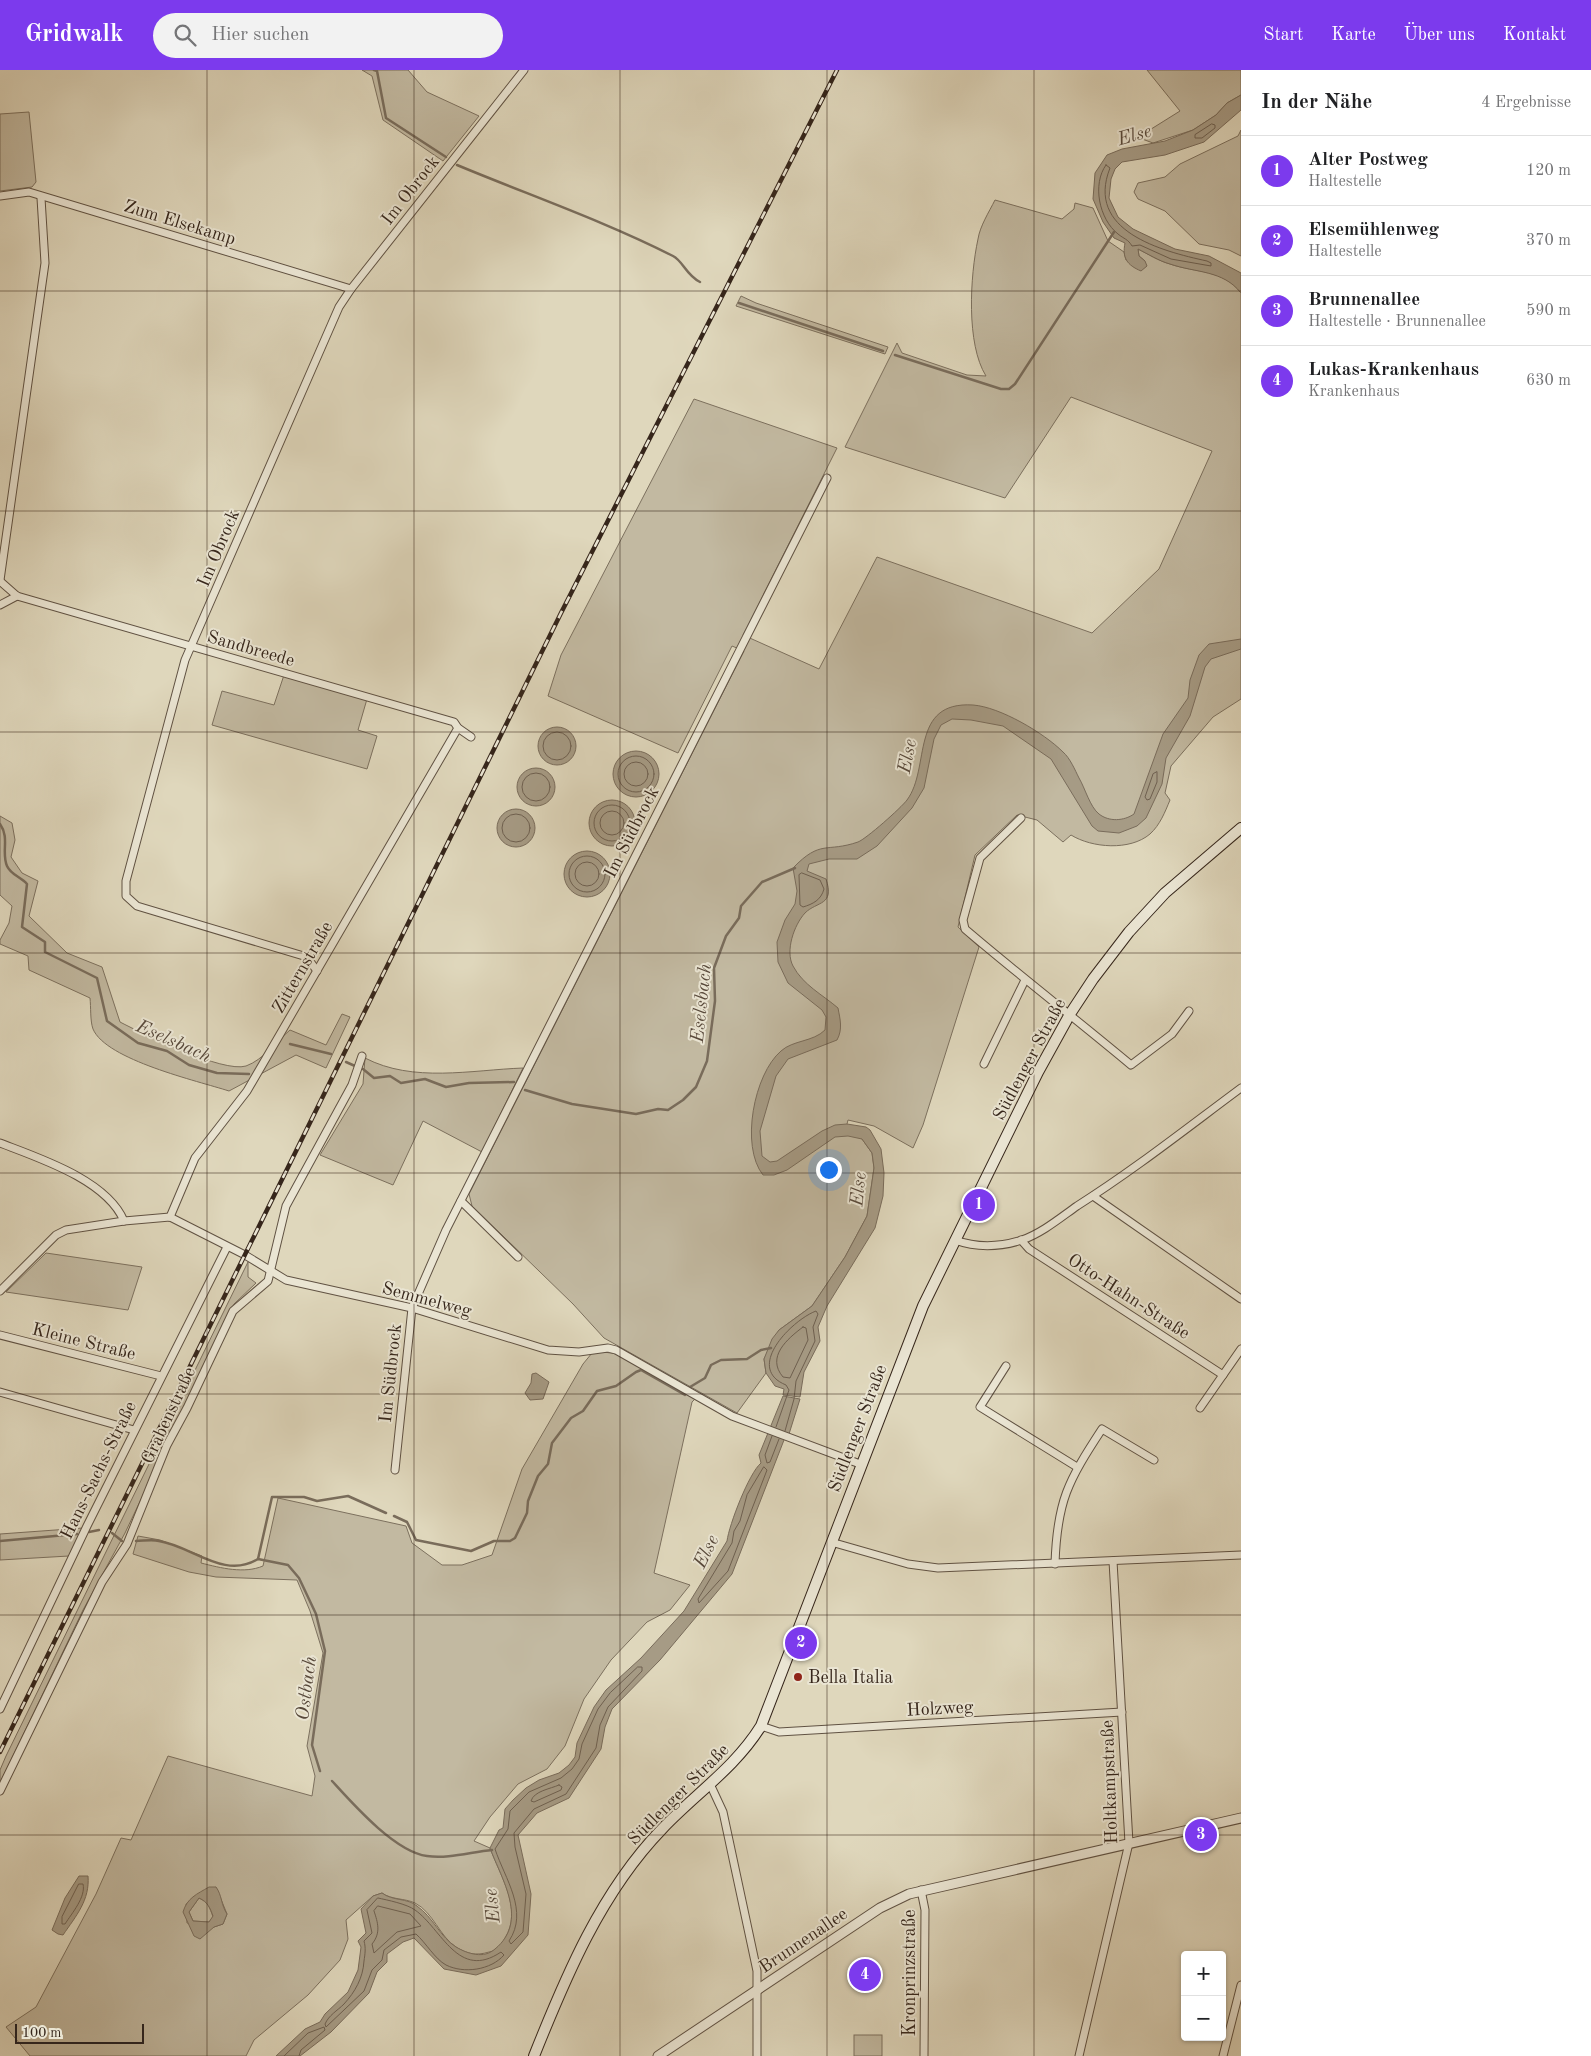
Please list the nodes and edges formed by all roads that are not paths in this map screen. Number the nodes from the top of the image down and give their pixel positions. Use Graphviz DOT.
graph roads {
  1 [pos="524,70"];
  2 [pos="0,196"];
  3 [pos="41,198"];
  4 [pos="350,289"];
  5 [pos="826,478"];
  6 [pos="0,580"];
  7 [pos="16,596"];
  8 [pos="0,605"];
  9 [pos="191,646"];
  10 [pos="458,728"];
  11 [pos="471,737"];
  12 [pos="1021,818"];
  13 [pos="1241,828"];
  14 [pos="317,971"];
  15 [pos="1025,980"];
  16 [pos="1189,1011"];
  17 [pos="1070,1014"];
  18 [pos="362,1056"];
  19 [pos="984,1064"];
  20 [pos="1241,1088"];
  21 [pos="0,1143"];
  22 [pos="1093,1196"];
  23 [pos="461,1201"];
  24 [pos="170,1217"];
  25 [pos="124,1221"];
  26 [pos="955,1240"];
  27 [pos="1021,1240"];
  28 [pos="227,1246"];
  29 [pos="518,1257"];
  30 [pos="271,1270"];
  31 [pos="0,1291"];
  32 [pos="1241,1299"];
  33 [pos="412,1308"];
  34 [pos="0,1335"];
  35 [pos="1241,1349"];
  36 [pos="1006,1366"];
  37 [pos="1223,1375"];
  38 [pos="161,1376"];
  39 [pos="0,1392"];
  40 [pos="1200,1408"];
  41 [pos="134,1430"];
  42 [pos="1154,1460"];
  43 [pos="860,1464"];
  44 [pos="1077,1467"];
  45 [pos="395,1470"];
  46 [pos="831,1542"];
  47 [pos="1241,1555"];
  48 [pos="1113,1561"];
  49 [pos="1056,1564"];
  50 [pos="0,1709"];
  51 [pos="1122,1712"];
  52 [pos="761,1726"];
  53 [pos="710,1784"];
  54 [pos="0,1791"];
  55 [pos="1241,1818"];
  56 [pos="1129,1844"];
  57 [pos="921,1890"];
  58 [pos="1241,1985"];
  59 [pos="758,1990"];
  60 [pos="534,2056"];
  61 [pos="658,2056"];
  62 [pos="757,2056"];
  63 [pos="924,2056"];
  64 [pos="1079,2056"];
  65 [pos="1223,2056"];
  1 -- 4 [label="street, Im Obrock"];
  2 -- 3 [label="street, Zum Elsekamp"];
  3 -- 4 [label="street, Zum Elsekamp"];
  3 -- 6 [label="street"];
  4 -- 9 [label="street, Im Obrock"];
  5 -- 23 [label="street, Im Südbrock"];
  6 -- 7 [label="street, Sandbreede"];
  7 -- 8 [label="street"];
  7 -- 9 [label="street, Sandbreede"];
  9 -- 10 [label="street, Sandbreede"];
  9 -- 14 [label="street, Im Obrock"];
  10 -- 11 [label="street, Sandbreede"];
  10 -- 14 [label="street, Zitternstraße"];
  12 -- 15 [label="street"];
  13 -- 17 [label="main road, Südlenger Straße"];
  14 -- 24 [label="street, Zitternstraße"];
  15 -- 17 [label="street"];
  15 -- 19 [label="street"];
  16 -- 17 [label="street"];
  17 -- 26 [label="main road, Südlenger Straße"];
  18 -- 30 [label="street, Grabenstraße"];
  20 -- 22 [label="street"];
  21 -- 25 [label="street"];
  22 -- 27 [label="street"];
  22 -- 32 [label="street"];
  23 -- 29 [label="street"];
  23 -- 33 [label="street, Im Südbrock"];
  24 -- 25 [label="street"];
  24 -- 28 [label="street, Semmelweg"];
  25 -- 31 [label="street"];
  26 -- 27 [label="street"];
  26 -- 43 [label="main road, Südlenger Straße"];
  27 -- 37 [label="street, Otto-Hahn-Straße"];
  28 -- 30 [label="street, Semmelweg"];
  28 -- 38 [label="street, Hans-Sachs-Straße"];
  30 -- 33 [label="street, Semmelweg"];
  30 -- 54 [label="street, Grabenstraße"];
  33 -- 43 [label="street, Semmelweg"];
  33 -- 45 [label="street, Im Südbrock"];
  34 -- 38 [label="street, Kleine Straße"];
  35 -- 37 [label="street"];
  36 -- 44 [label="street"];
  37 -- 40 [label="street"];
  38 -- 41 [label="street, Hans-Sachs-Straße"];
  39 -- 41 [label="street"];
  41 -- 50 [label="street, Hans-Sachs-Straße"];
  42 -- 44 [label="street"];
  43 -- 46 [label="main road, Südlenger Straße"];
  44 -- 49 [label="street"];
  46 -- 49 [label="street"];
  46 -- 52 [label="main road, Südlenger Straße"];
  47 -- 48 [label="street"];
  48 -- 49 [label="street"];
  48 -- 51 [label="street, Holtkampstraße"];
  51 -- 52 [label="street, Holzweg"];
  51 -- 56 [label="street, Holtkampstraße"];
  52 -- 53 [label="main road, Südlenger Straße"];
  53 -- 59 [label="street"];
  53 -- 60 [label="main road, Südlenger Straße"];
  55 -- 56 [label="street, Brunnenallee"];
  56 -- 57 [label="street, Brunnenallee"];
  56 -- 64 [label="street, Holtkampstraße"];
  57 -- 59 [label="street, Brunnenallee"];
  57 -- 63 [label="street, Kronprinzstraße"];
  58 -- 65 [label="street"];
  59 -- 61 [label="street, Brunnenallee"];
  59 -- 62 [label="street"];
}
